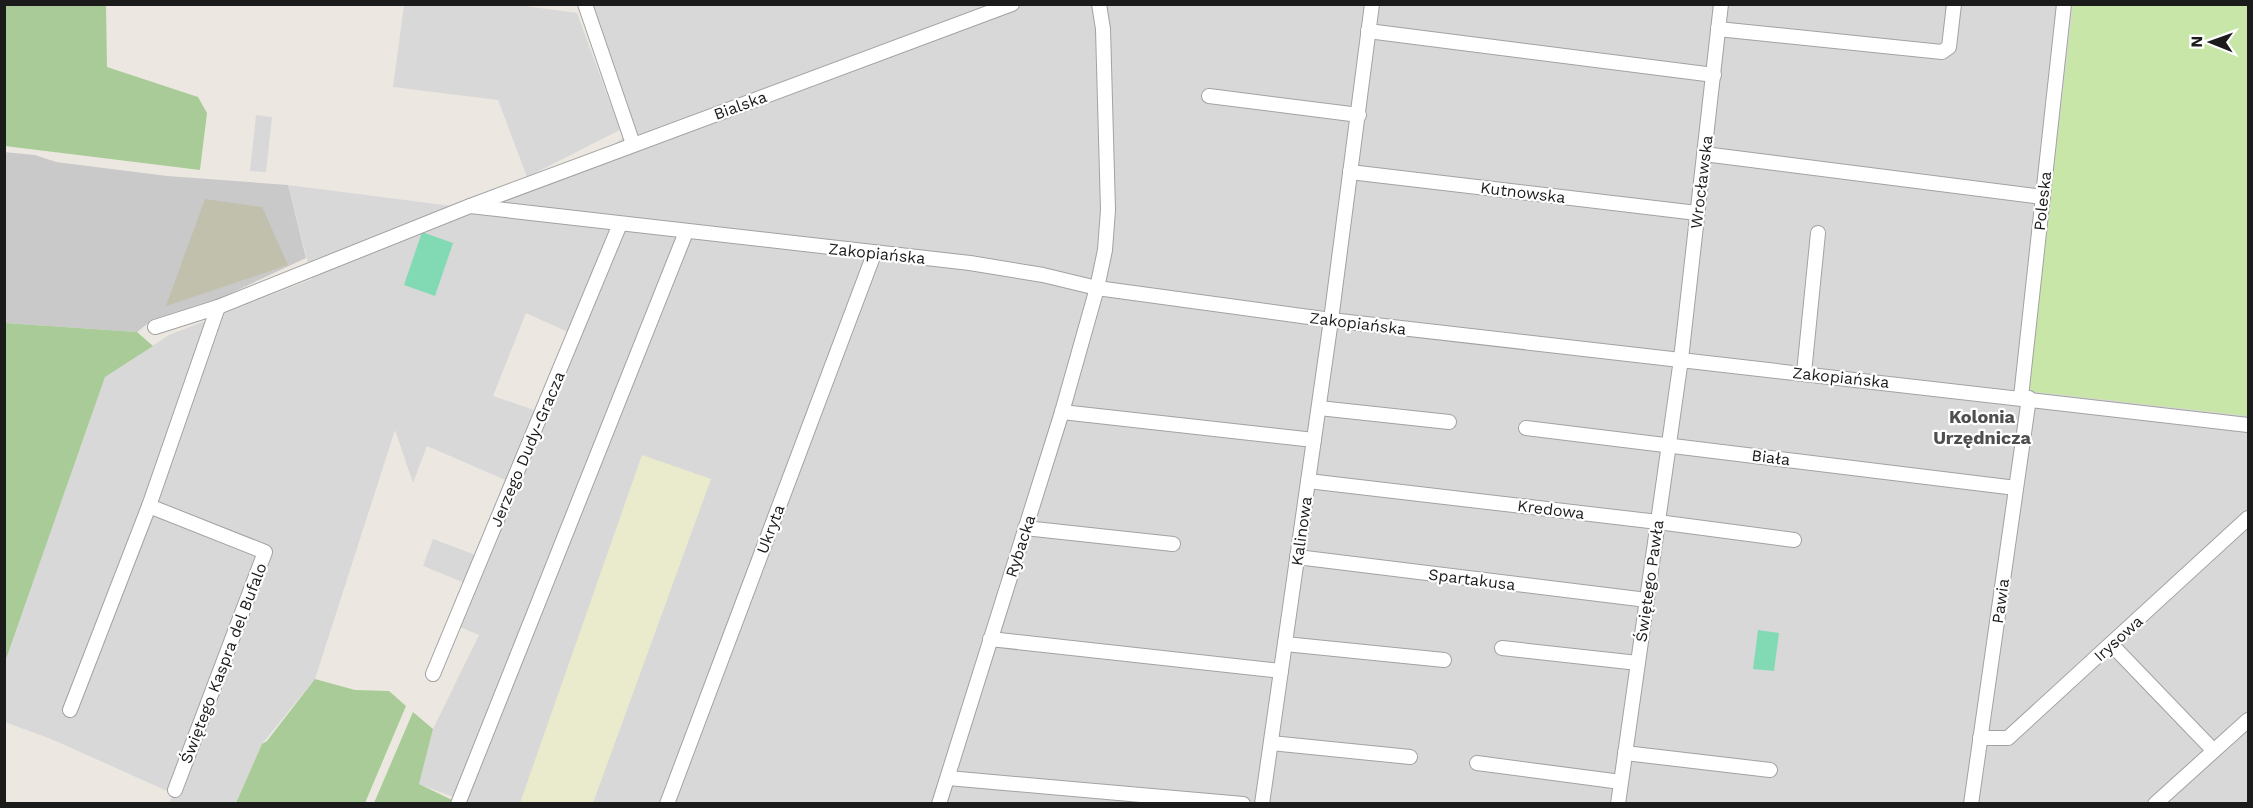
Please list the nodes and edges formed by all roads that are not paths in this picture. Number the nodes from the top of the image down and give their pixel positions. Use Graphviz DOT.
graph roads {
  1 [pos="585,4"];
  2 [pos="1012,4"];
  3 [pos="1099,4"];
  4 [pos="1106,4"];
  5 [pos="1372,4"];
  6 [pos="1721,4"];
  7 [pos="1954,4"];
  8 [pos="2064,4"];
  9 [pos="1102,29"];
  10 [pos="1718,29"];
  11 [pos="1368,31"];
  12 [pos="1714,75"];
  13 [pos="1209,96"];
  14 [pos="1359,115"];
  15 [pos="633,144"];
  16 [pos="1704,154"];
  17 [pos="1350,172"];
  18 [pos="2043,197"];
  19 [pos="470,206"];
  20 [pos="1697,213"];
  21 [pos="620,224"];
  22 [pos="686,232"];
  23 [pos="1818,233"];
  24 [pos="874,254"];
  25 [pos="1097,288"];
  26 [pos="218,307"];
  27 [pos="1331,320"];
  28 [pos="155,327"];
  29 [pos="1681,359"];
  30 [pos="1804,373"];
  31 [pos="2025,398"];
  32 [pos="1318,408"];
  33 [pos="1062,412"];
  34 [pos="1449,422"];
  35 [pos="2248,425"];
  36 [pos="1526,428"];
  37 [pos="1314,440"];
  38 [pos="1669,445"];
  39 [pos="1308,482"];
  40 [pos="2016,488"];
  41 [pos="149,506"];
  42 [pos="2248,518"];
  43 [pos="1658,522"];
  44 [pos="1025,528"];
  45 [pos="1794,540"];
  46 [pos="1173,544"];
  47 [pos="1297,557"];
  48 [pos="1647,600"];
  49 [pos="990,639"];
  50 [pos="1285,644"];
  51 [pos="2111,644"];
  52 [pos="1502,648"];
  53 [pos="1444,660"];
  54 [pos="1638,663"];
  55 [pos="1281,671"];
  56 [pos="434,674"];
  57 [pos="70,710"];
  58 [pos="2248,720"];
  59 [pos="1980,738"];
  60 [pos="1271,743"];
  61 [pos="2212,750"];
  62 [pos="1625,753"];
  63 [pos="1410,757"];
  64 [pos="1477,763"];
  65 [pos="1770,770"];
  66 [pos="948,778"];
  67 [pos="1620,782"];
  68 [pos="175,790"];
  69 [pos="458,804"];
  70 [pos="667,804"];
  71 [pos="939,804"];
  72 [pos="1243,804"];
  73 [pos="1262,804"];
  74 [pos="1618,804"];
  75 [pos="1971,804"];
  76 [pos="2155,804"];
  1 -- 15 [label="street"];
  2 -- 15 [label="street, Bialska"];
  3 -- 9 [label="street"];
  4 -- 9 [label="street"];
  5 -- 11 [label="street, Kalinowa"];
  6 -- 10 [label="street, Wrocławska"];
  7 -- 10 [label="street"];
  8 -- 18 [label="street, Poleska"];
  9 -- 25 [label="street, Rybacka"];
  10 -- 12 [label="street, Wrocławska"];
  11 -- 12 [label="street"];
  11 -- 14 [label="street, Kalinowa"];
  12 -- 16 [label="street, Wrocławska"];
  13 -- 14 [label="street"];
  14 -- 17 [label="street, Kalinowa"];
  15 -- 19 [label="street, Bialska"];
  16 -- 18 [label="street"];
  16 -- 20 [label="street, Wrocławska"];
  17 -- 20 [label="street, Kutnowska"];
  17 -- 27 [label="street, Kalinowa"];
  18 -- 31 [label="street, Poleska"];
  19 -- 21 [label="street, Zakopiańska"];
  19 -- 26 [label="street"];
  20 -- 29 [label="street, Wrocławska"];
  21 -- 22 [label="street, Zakopiańska"];
  21 -- 56 [label="street, Jerzego Dudy-Gracza"];
  22 -- 24 [label="street, Zakopiańska"];
  22 -- 69 [label="street"];
  23 -- 30 [label="street"];
  24 -- 25 [label="street, Zakopiańska"];
  24 -- 70 [label="street, Ukryta"];
  25 -- 27 [label="street, Zakopiańska"];
  25 -- 33 [label="street, Rybacka"];
  26 -- 28 [label="street"];
  26 -- 41 [label="street"];
  27 -- 29 [label="street, Zakopiańska"];
  27 -- 32 [label="street, Kalinowa"];
  29 -- 30 [label="street, Zakopiańska"];
  29 -- 38 [label="street, Świętego Pawła"];
  30 -- 31 [label="street, Zakopiańska"];
  31 -- 35 [label="street, Zakopiańska"];
  31 -- 40 [label="street, Pawia"];
  32 -- 34 [label="street"];
  32 -- 37 [label="street, Kalinowa"];
  33 -- 37 [label="street"];
  33 -- 44 [label="street, Rybacka"];
  36 -- 38 [label="street, Biała"];
  37 -- 39 [label="street, Kalinowa"];
  38 -- 40 [label="street, Biała"];
  38 -- 43 [label="street, Świętego Pawła"];
  39 -- 43 [label="street, Kredowa"];
  39 -- 47 [label="street, Kalinowa"];
  40 -- 59 [label="street, Pawia"];
  41 -- 57 [label="street"];
  41 -- 68 [label="street, Świętego Kaspra del Bufalo"];
  42 -- 51 [label="street, Irysowa"];
  43 -- 45 [label="street, Kredowa"];
  43 -- 48 [label="street, Świętego Pawła"];
  44 -- 46 [label="street"];
  44 -- 49 [label="street, Rybacka"];
  47 -- 48 [label="street, Spartakusa"];
  47 -- 50 [label="street, Kalinowa"];
  48 -- 54 [label="street, Świętego Pawła"];
  49 -- 55 [label="street"];
  49 -- 66 [label="street, Rybacka"];
  50 -- 53 [label="street"];
  50 -- 55 [label="street, Kalinowa"];
  51 -- 59 [label="street, Irysowa"];
  51 -- 61 [label="street"];
  52 -- 54 [label="street"];
  54 -- 62 [label="street, Świętego Pawła"];
  55 -- 60 [label="street, Kalinowa"];
  58 -- 61 [label="street"];
  59 -- 75 [label="street, Pawia"];
  60 -- 63 [label="street"];
  60 -- 73 [label="street, Kalinowa"];
  61 -- 76 [label="street"];
  62 -- 65 [label="street"];
  62 -- 67 [label="street, Świętego Pawła"];
  64 -- 67 [label="street"];
  66 -- 71 [label="street, Rybacka"];
  66 -- 72 [label="street"];
  67 -- 74 [label="street, Świętego Pawła"];
}
